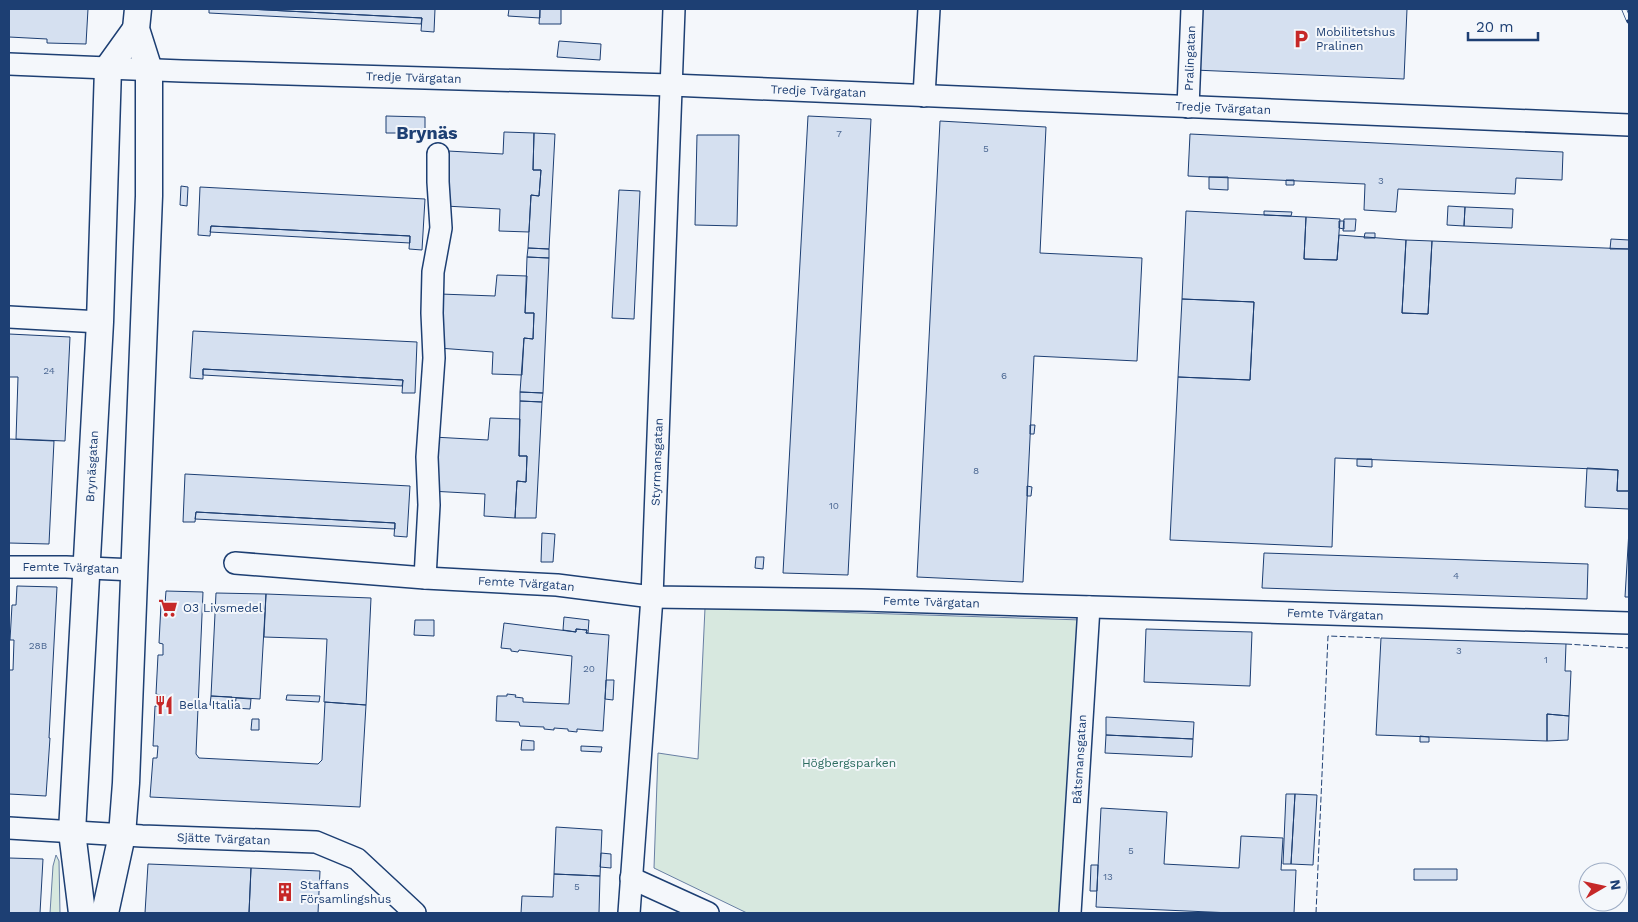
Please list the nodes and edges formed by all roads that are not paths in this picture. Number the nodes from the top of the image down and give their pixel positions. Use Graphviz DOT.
graph roads {
  1 [pos="674,9"];
  2 [pos="929,9"];
  3 [pos="1192,9"];
  4 [pos="137,19"];
  5 [pos="9,64"];
  6 [pos="108,68"];
  7 [pos="149,70"];
  8 [pos="671,85"];
  9 [pos="924,96"];
  10 [pos="1188,107"];
  11 [pos="1629,125"];
  12 [pos="438,154"];
  13 [pos="9,317"];
  14 [pos="100,322"];
  15 [pos="234,563"];
  16 [pos="9,567"];
  17 [pos="88,568"];
  18 [pos="135,570"];
  19 [pos="425,578"];
  20 [pos="652,597"];
  21 [pos="1089,607"];
  22 [pos="1629,623"];
  23 [pos="9,828"];
  24 [pos="72,832"];
  25 [pos="122,835"];
  26 [pos="631,878"];
  27 [pos="82,913"];
  28 [pos="104,913"];
  29 [pos="414,913"];
  30 [pos="629,913"];
  31 [pos="708,913"];
  32 [pos="1070,913"];
  1 -- 8 [label="street, Styrmansgatan"];
  2 -- 9 [label="street"];
  3 -- 10 [label="street, Pralingatan"];
  4 -- 6 [label="street"];
  4 -- 7 [label="street"];
  5 -- 6 [label="street, Tredje Tvärgatan"];
  6 -- 7 [label="street, Tredje Tvärgatan"];
  6 -- 14 [label="street, Brynäsgatan"];
  7 -- 8 [label="street, Tredje Tvärgatan"];
  7 -- 18 [label="street"];
  8 -- 9 [label="street, Tredje Tvärgatan"];
  8 -- 20 [label="street, Styrmansgatan"];
  9 -- 10 [label="street, Tredje Tvärgatan"];
  10 -- 11 [label="street, Tredje Tvärgatan"];
  12 -- 19 [label="street"];
  13 -- 14 [label="street"];
  14 -- 17 [label="street, Brynäsgatan"];
  15 -- 19 [label="street, Femte Tvärgatan"];
  16 -- 17 [label="street, Femte Tvärgatan"];
  17 -- 18 [label="street, Femte Tvärgatan"];
  17 -- 24 [label="street, Brynäsgatan"];
  18 -- 25 [label="street"];
  19 -- 20 [label="street, Femte Tvärgatan"];
  20 -- 21 [label="street, Femte Tvärgatan"];
  20 -- 26 [label="street, Styrmansgatan"];
  21 -- 22 [label="street, Femte Tvärgatan"];
  21 -- 32 [label="street, Båtsmansgatan"];
  23 -- 24 [label="street, Sjätte Tvärgatan"];
  24 -- 25 [label="street, Sjätte Tvärgatan"];
  24 -- 27 [label="street, Brynäsgatan"];
  25 -- 28 [label="street"];
  25 -- 29 [label="street, Sjätte Tvärgatan"];
  26 -- 30 [label="street, Styrmansgatan"];
  26 -- 31 [label="street"];
}
